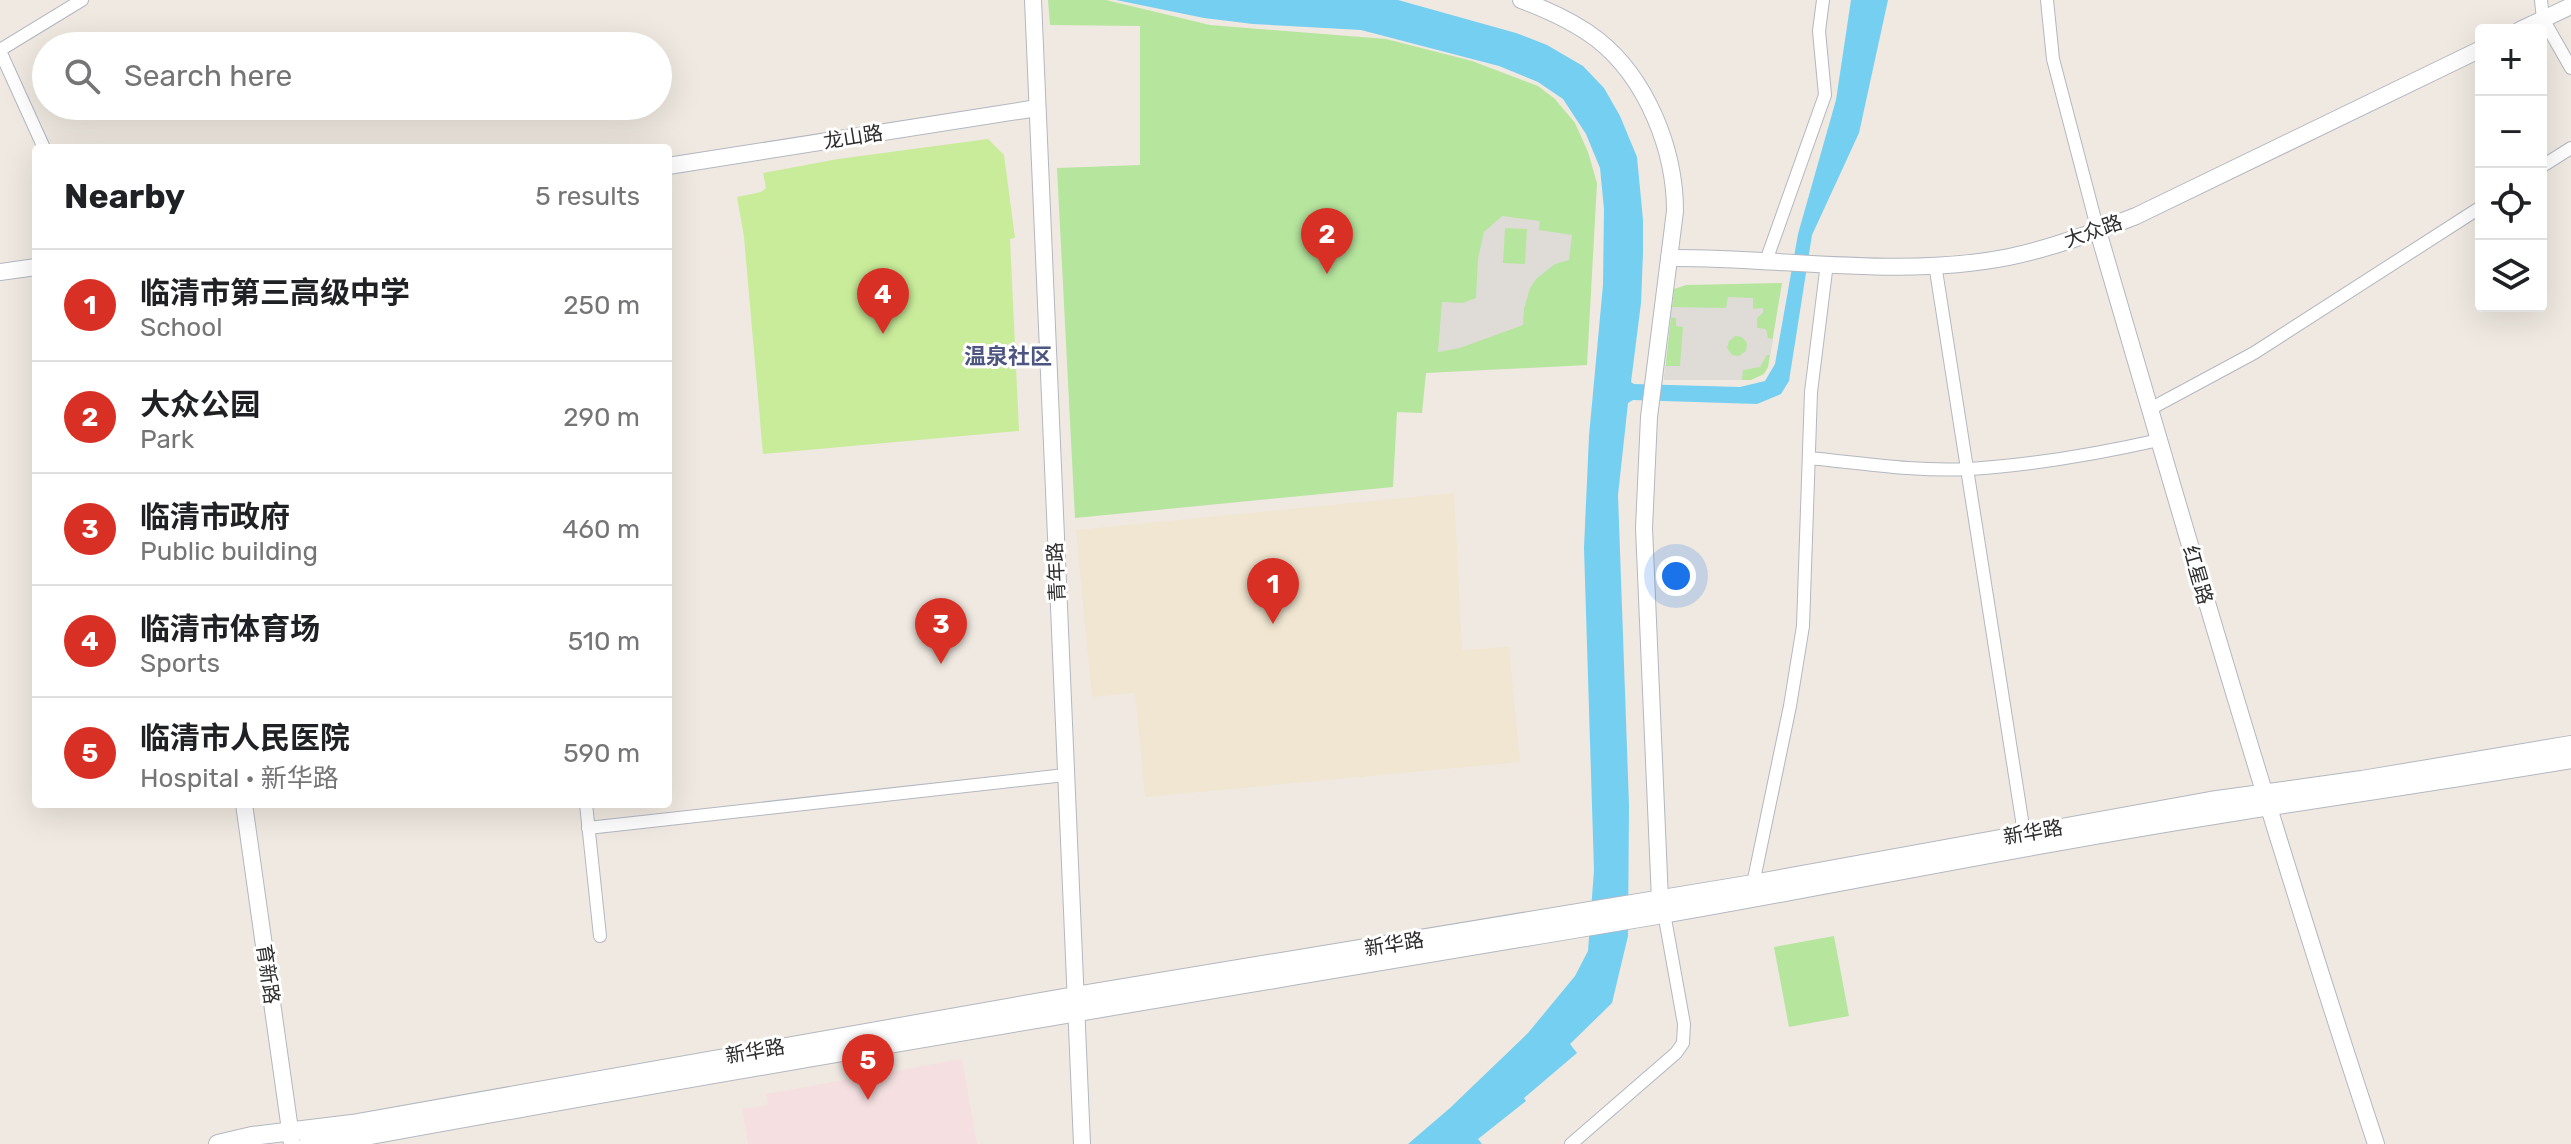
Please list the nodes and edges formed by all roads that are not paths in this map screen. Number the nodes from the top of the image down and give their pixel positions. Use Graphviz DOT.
graph roads {
  1 [pos="82,0"];
  2 [pos="1521,0"];
  3 [pos="1823,0"];
  4 [pos="2047,0"];
  5 [pos="2541,0"];
  6 [pos="1028,1"];
  7 [pos="2571,6"];
  8 [pos="2543,19"];
  9 [pos="2533,24"];
  10 [pos="0,50"];
  11 [pos="2475,52"];
  12 [pos="2571,68"];
  13 [pos="1037,108"];
  14 [pos="42,144"];
  15 [pos="2571,148"];
  16 [pos="2547,163"];
  17 [pos="672,165"];
  18 [pos="2475,211"];
  19 [pos="2098,231"];
  20 [pos="1669,258"];
  21 [pos="1766,261"];
  22 [pos="1827,263"];
  23 [pos="1935,264"];
  24 [pos="32,268"];
  25 [pos="0,272"];
  26 [pos="2150,409"];
  27 [pos="2159,440"];
  28 [pos="1809,458"];
  29 [pos="1967,469"];
  30 [pos="2571,745"];
  31 [pos="2571,759"];
  32 [pos="1065,775"];
  33 [pos="2266,800"];
  34 [pos="245,808"];
  35 [pos="586,808"];
  36 [pos="588,828"];
  37 [pos="2024,833"];
  38 [pos="1753,884"];
  39 [pos="1654,908"];
  40 [pos="600,936"];
  41 [pos="1075,1004"];
  42 [pos="291,1138"];
  43 [pos="218,1144"];
  44 [pos="308,1144"];
  45 [pos="1082,1144"];
  46 [pos="1571,1144"];
  47 [pos="2376,1144"];
  1 -- 10 [label="street"];
  2 -- 20 [label="street"];
  3 -- 21 [label="street"];
  4 -- 19 [label="street, 红星路"];
  5 -- 8 [label="street"];
  6 -- 13 [label="street, 青年路"];
  7 -- 8 [label="street"];
  8 -- 9 [label="street"];
  8 -- 12 [label="street"];
  10 -- 14 [label="street"];
  11 -- 19 [label="street, 大众路"];
  13 -- 17 [label="street, 龙山路"];
  13 -- 32 [label="street, 青年路"];
  15 -- 16 [label="street"];
  18 -- 26 [label="street"];
  19 -- 23 [label="street, 大众路"];
  19 -- 26 [label="street, 红星路"];
  20 -- 21 [label="street, 大众路"];
  20 -- 39 [label="street"];
  21 -- 22 [label="street, 大众路"];
  22 -- 23 [label="street, 大众路"];
  22 -- 28 [label="street"];
  23 -- 29 [label="street"];
  24 -- 25 [label="street"];
  26 -- 27 [label="street, 红星路"];
  27 -- 29 [label="street"];
  27 -- 33 [label="street, 红星路"];
  28 -- 29 [label="street"];
  28 -- 38 [label="street"];
  29 -- 37 [label="street"];
  30 -- 33 [label="main road, 新华路"];
  31 -- 33 [label="main road, 新华路"];
  32 -- 36 [label="street"];
  32 -- 41 [label="street, 青年路"];
  33 -- 37 [label="main road, 新华路"];
  33 -- 39 [label="main road, 新华路"];
  33 -- 47 [label="street, 红星路"];
  34 -- 42 [label="street, 育新路"];
  35 -- 36 [label="street"];
  36 -- 40 [label="street"];
  37 -- 38 [label="main road, 新华路"];
  38 -- 39 [label="main road, 新华路"];
  39 -- 41 [label="main road, 新华路"];
  39 -- 46 [label="street"];
  41 -- 42 [label="main road, 新华路"];
  41 -- 44 [label="main road, 新华路"];
  41 -- 45 [label="street, 青年路"];
  42 -- 43 [label="main road, 新华路"];
}
